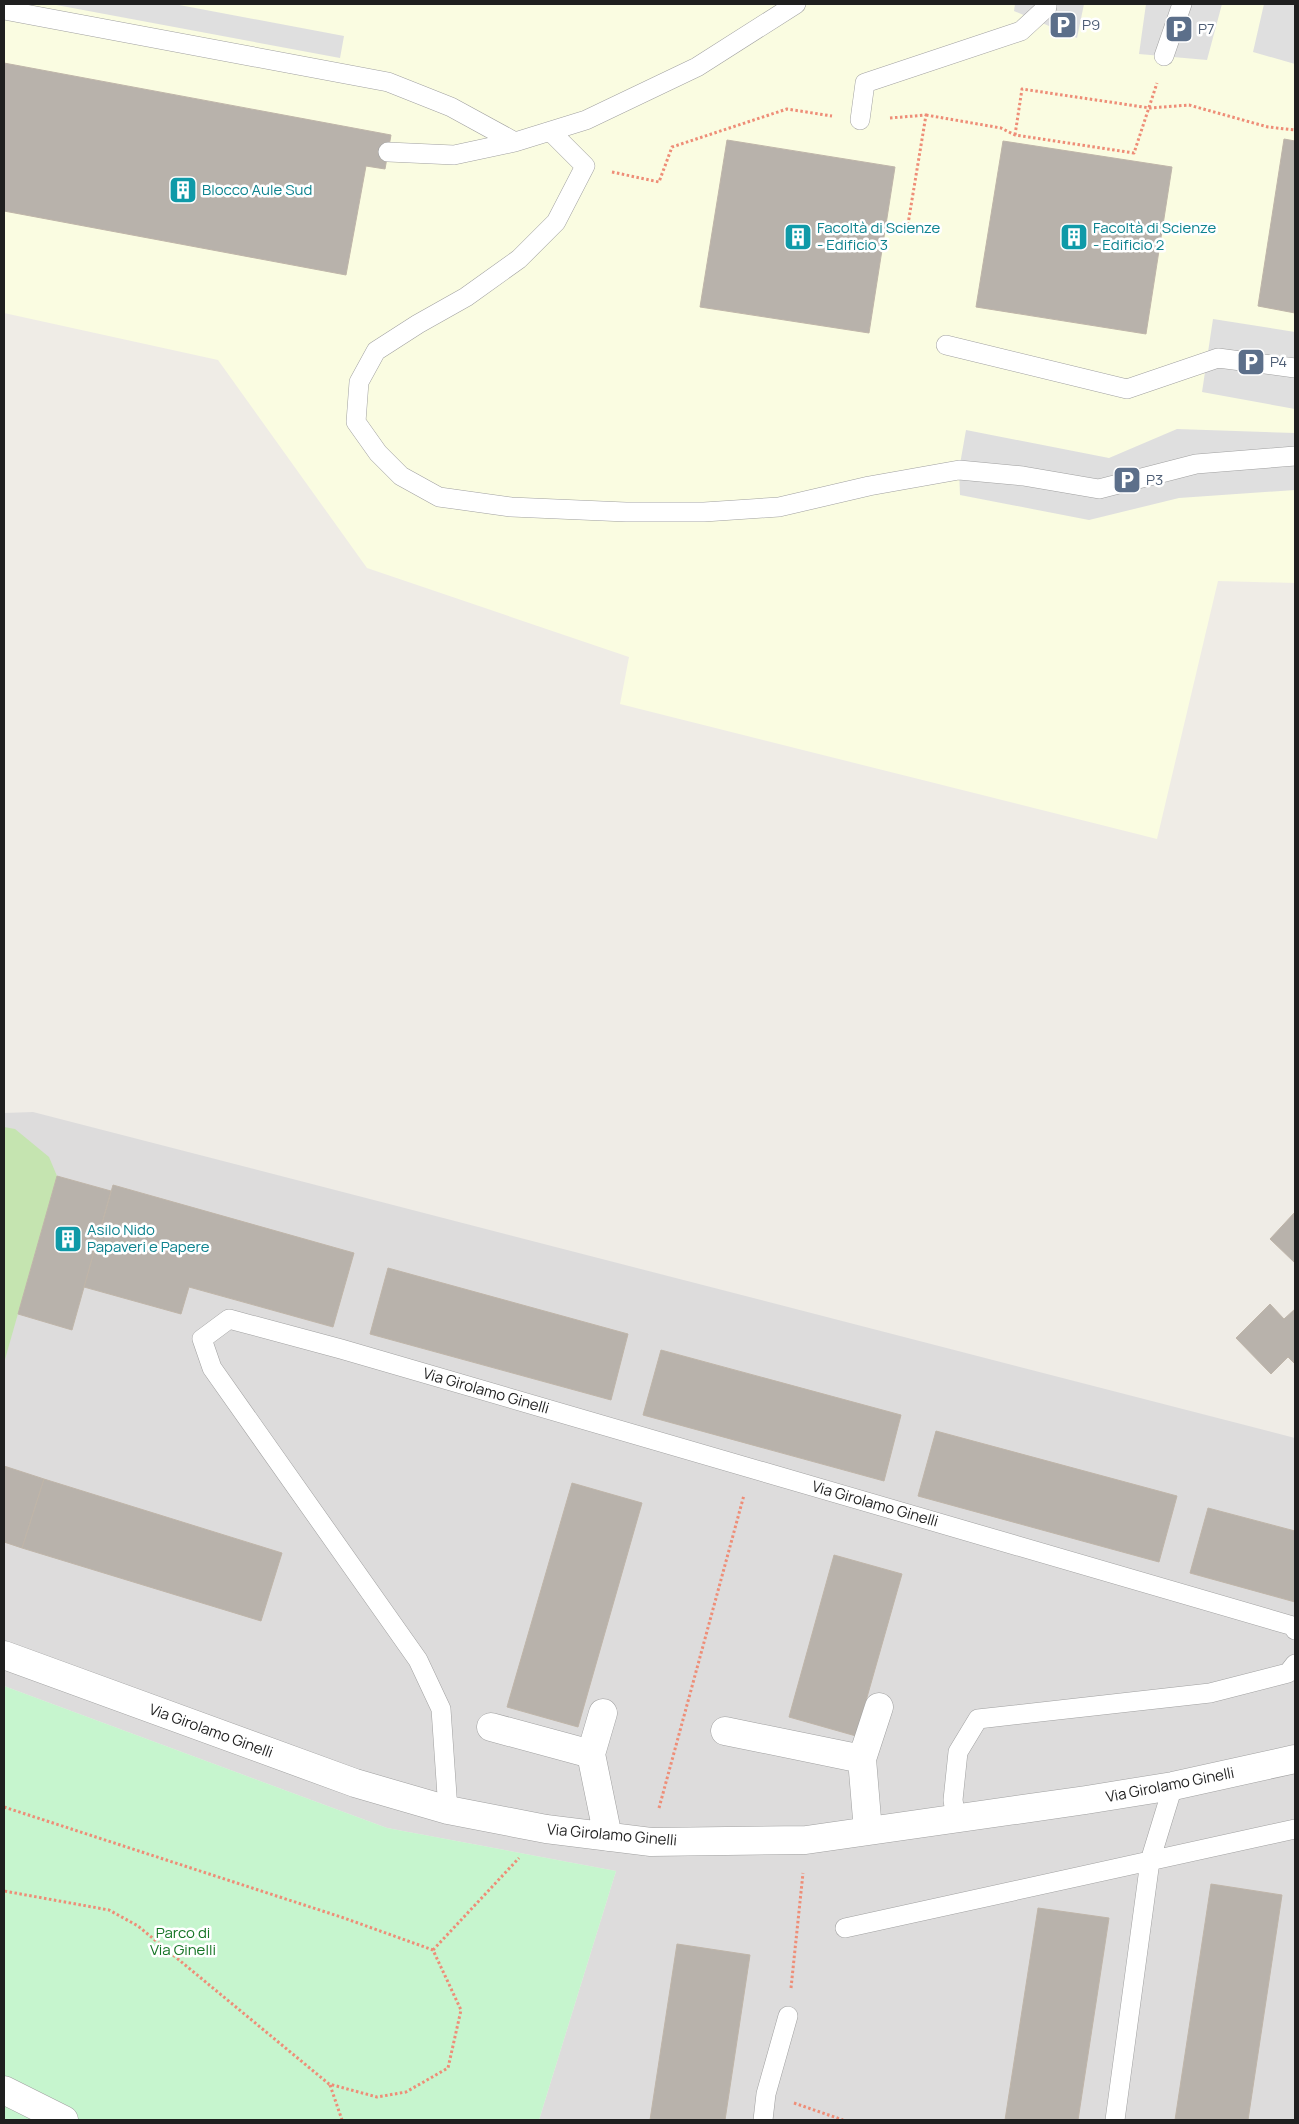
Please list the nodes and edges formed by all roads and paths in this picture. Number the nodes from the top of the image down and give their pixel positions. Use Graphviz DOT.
graph roads {
  1 [pos="796,4"];
  2 [pos="1182,4"];
  3 [pos="1043,5"];
  4 [pos="4,10"];
  5 [pos="1164,56"];
  6 [pos="1150,108"];
  7 [pos="926,115"];
  8 [pos="860,120"];
  9 [pos="1295,130"];
  10 [pos="551,132"];
  11 [pos="1015,135"];
  12 [pos="515,142"];
  13 [pos="388,152"];
  14 [pos="584,166"];
  15 [pos="907,230"];
  16 [pos="946,345"];
  17 [pos="1295,368"];
  18 [pos="1295,456"];
  19 [pos="751,1468"];
  20 [pos="1295,1630"];
  21 [pos="4,1655"];
  22 [pos="1295,1664"];
  23 [pos="880,1707"];
  24 [pos="603,1713"];
  25 [pos="490,1727"];
  26 [pos="725,1730"];
  27 [pos="591,1754"];
  28 [pos="862,1759"];
  29 [pos="1295,1759"];
  30 [pos="1174,1786"];
  31 [pos="4,1807"];
  32 [pos="448,1810"];
  33 [pos="956,1819"];
  34 [pos="546,1829"];
  35 [pos="1295,1829"];
  36 [pos="868,1831"];
  37 [pos="608,1837"];
  38 [pos="806,1840"];
  39 [pos="651,1842"];
  40 [pos="1150,1861"];
  41 [pos="4,1891"];
  42 [pos="845,1928"];
  43 [pos="432,1950"];
  44 [pos="788,2016"];
  45 [pos="329,2084"];
  46 [pos="4,2090"];
  47 [pos="766,2094"];
  48 [pos="64,2120"];
  49 [pos="342,2120"];
  50 [pos="763,2120"];
  51 [pos="843,2120"];
  52 [pos="1115,2120"];
  1 -- 10 [label="lane"];
  2 -- 5 [label="lane"];
  3 -- 8 [label="lane"];
  4 -- 12 [label="lane"];
  5 -- 6 [label="path"];
  6 -- 9 [label="path"];
  6 -- 11 [label="path"];
  6 -- 11 [label="path"];
  7 -- 8 [label="path"];
  7 -- 11 [label="path"];
  7 -- 15 [label="path"];
  8 -- 14 [label="path"];
  10 -- 12 [label="lane"];
  10 -- 14 [label="lane"];
  12 -- 13 [label="lane"];
  14 -- 18 [label="lane"];
  16 -- 17 [label="lane"];
  19 -- 20 [label="lane, Via Girolamo Ginelli"];
  19 -- 32 [label="lane, Via Girolamo Ginelli"];
  19 -- 39 [label="path"];
  21 -- 32 [label="street, Via Girolamo Ginelli"];
  22 -- 33 [label="lane"];
  23 -- 28 [label="street"];
  24 -- 27 [label="street"];
  25 -- 27 [label="street"];
  26 -- 28 [label="street"];
  27 -- 37 [label="street"];
  28 -- 36 [label="street"];
  29 -- 30 [label="street, Via Girolamo Ginelli"];
  30 -- 33 [label="street, Via Girolamo Ginelli"];
  30 -- 40 [label="lane"];
  31 -- 43 [label="path"];
  32 -- 34 [label="street, Via Girolamo Ginelli"];
  33 -- 36 [label="street, Via Girolamo Ginelli"];
  34 -- 37 [label="street, Via Girolamo Ginelli"];
  34 -- 43 [label="path"];
  35 -- 40 [label="lane"];
  36 -- 38 [label="street, Via Girolamo Ginelli"];
  37 -- 39 [label="street, Via Girolamo Ginelli"];
  38 -- 39 [label="street, Via Girolamo Ginelli"];
  38 -- 44 [label="path"];
  40 -- 42 [label="lane"];
  40 -- 52 [label="lane"];
  41 -- 45 [label="path"];
  43 -- 45 [label="path"];
  44 -- 47 [label="lane"];
  45 -- 49 [label="path"];
  46 -- 48 [label="street"];
  47 -- 50 [label="lane"];
  47 -- 51 [label="path"];
}
